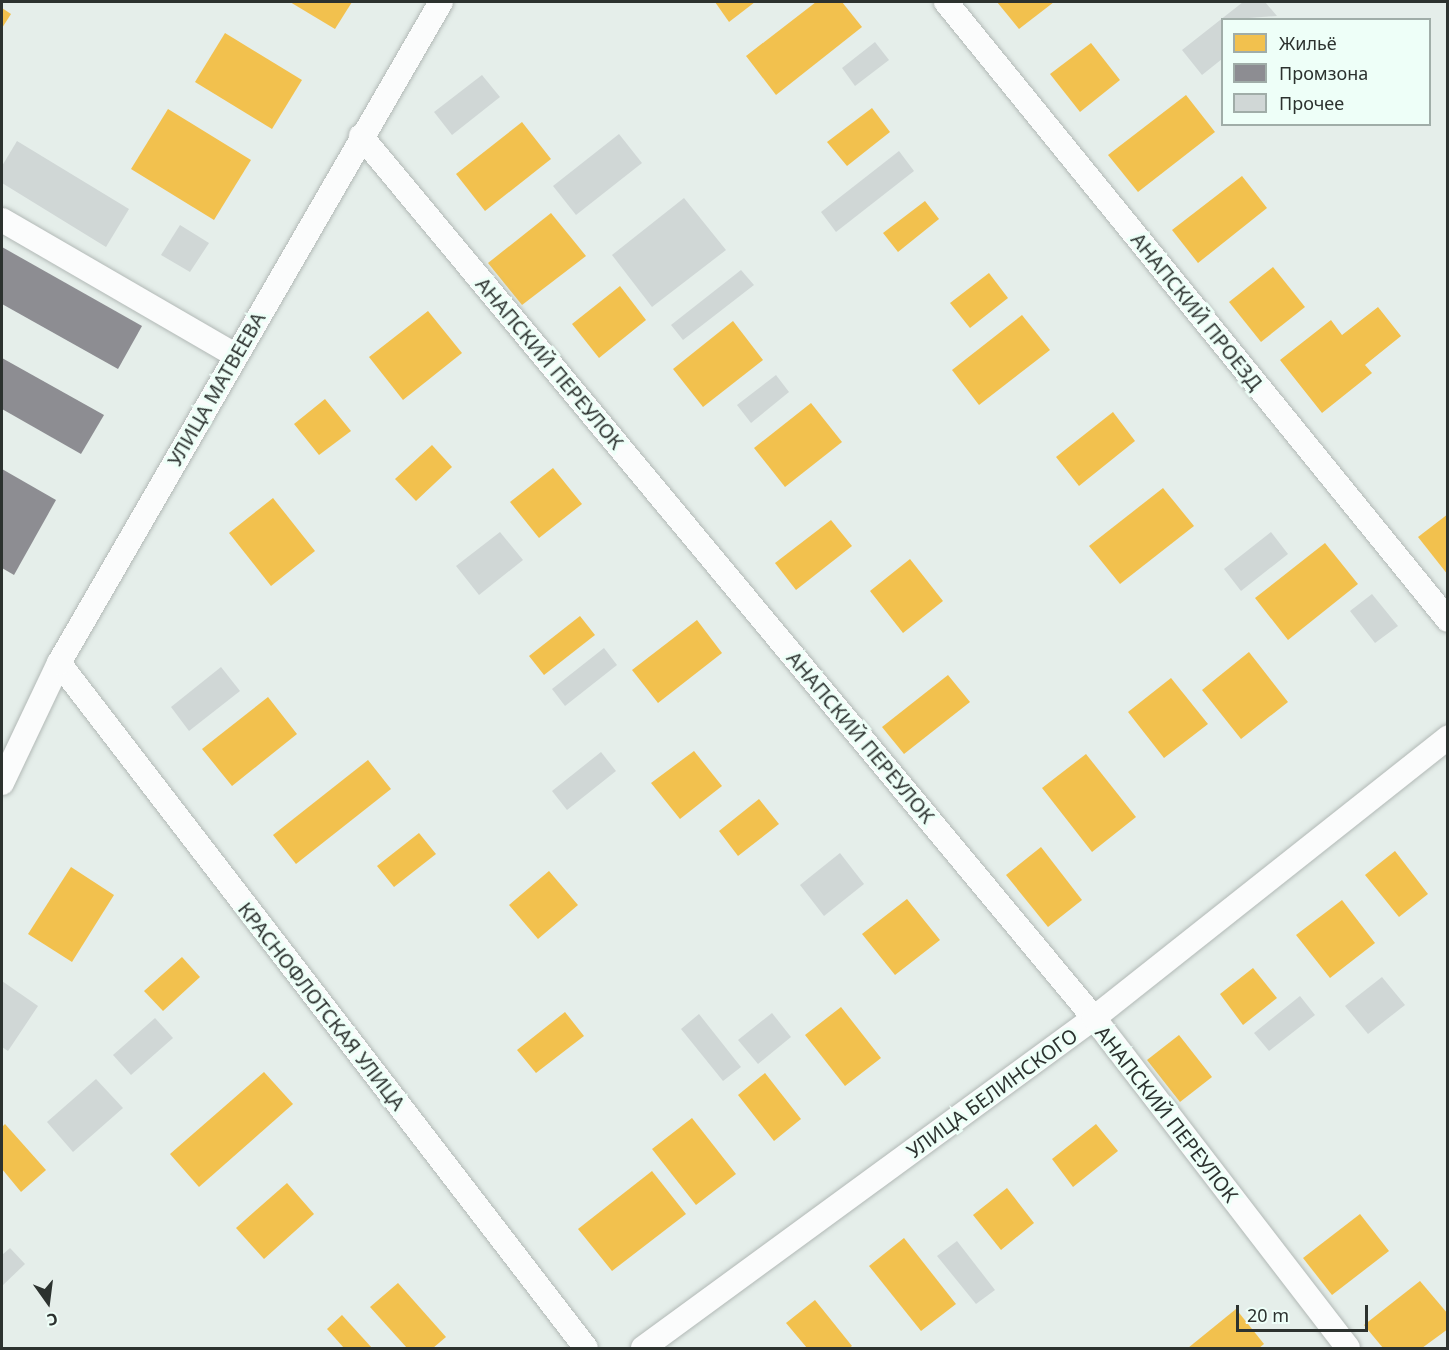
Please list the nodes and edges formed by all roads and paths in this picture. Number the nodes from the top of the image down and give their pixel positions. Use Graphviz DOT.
graph roads {
  1 [pos="441,2"];
  2 [pos="946,2"];
  3 [pos="361,136"];
  4 [pos="2,220"];
  5 [pos="236,355"];
  6 [pos="1448,620"];
  7 [pos="59,663"];
  8 [pos="1448,737"];
  9 [pos="2,783"];
  10 [pos="1094,1018"];
  11 [pos="586,1348"];
  12 [pos="643,1348"];
  13 [pos="1348,1348"];
  1 -- 3 [label="lane, УЛИЦА МАТВЕЕВА"];
  2 -- 6 [label="lane, АНАПСКИЙ ПРОЕЗД"];
  3 -- 5 [label="lane, УЛИЦА МАТВЕЕВА"];
  3 -- 10 [label="lane, АНАПСКИЙ ПЕРЕУЛОК"];
  4 -- 5 [label="lane"];
  5 -- 7 [label="lane, УЛИЦА МАТВЕЕВА"];
  7 -- 9 [label="lane, УЛИЦА МАТВЕЕВА"];
  7 -- 11 [label="lane, КРАСНОФЛОТСКАЯ УЛИЦА"];
  8 -- 10 [label="lane, УЛИЦА БЕЛИНСКОГО"];
  10 -- 12 [label="lane, УЛИЦА БЕЛИНСКОГО"];
  10 -- 13 [label="lane, АНАПСКИЙ ПЕРЕУЛОК"];
}
